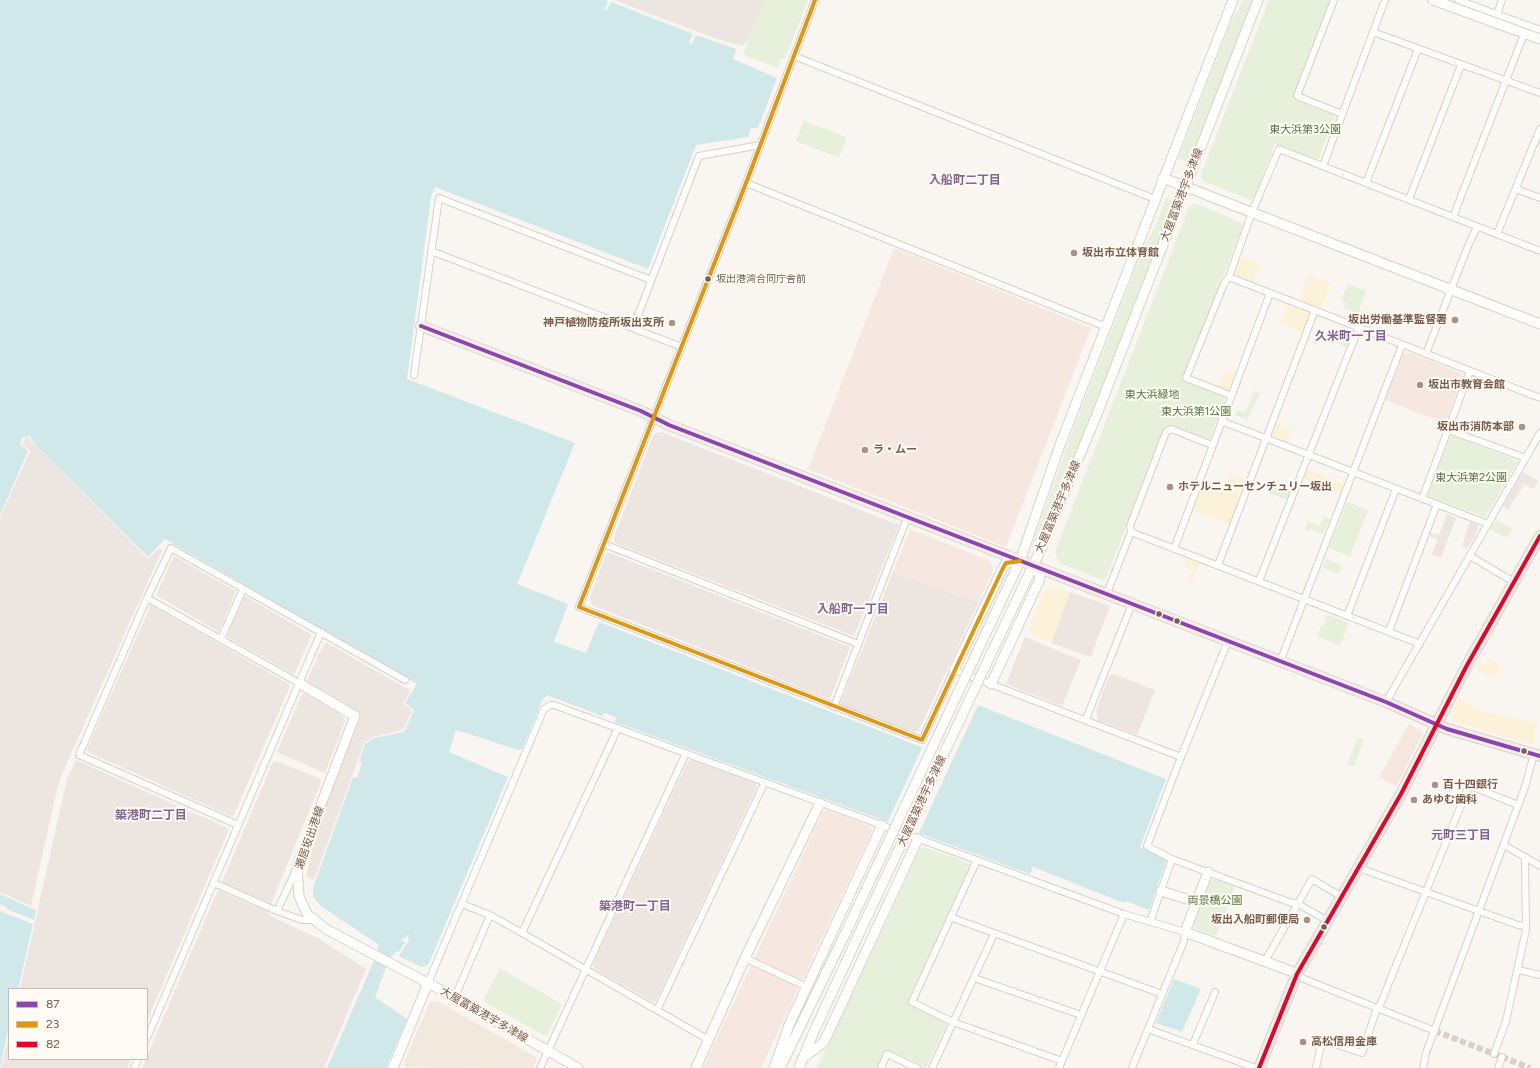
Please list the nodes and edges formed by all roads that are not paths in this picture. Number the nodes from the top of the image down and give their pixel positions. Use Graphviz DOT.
graph roads {
  1 [pos="816,0"];
  2 [pos="1233,0"];
  3 [pos="1258,0"];
  4 [pos="1334,0"];
  5 [pos="1385,0"];
  6 [pos="1433,0"];
  7 [pos="1458,0"];
  8 [pos="1502,0"];
  9 [pos="1448,2"];
  10 [pos="1497,14"];
  11 [pos="1540,30"];
  12 [pos="1373,32"];
  13 [pos="1524,34"];
  14 [pos="1540,39"];
  15 [pos="1418,48"];
  16 [pos="794,56"];
  17 [pos="1460,64"];
  18 [pos="1506,81"];
  19 [pos="1540,93"];
  20 [pos="1342,114"];
  21 [pos="1540,129"];
  22 [pos="760,145"];
  23 [pos="1323,166"];
  24 [pos="1163,178"];
  25 [pos="746,183"];
  26 [pos="1366,183"];
  27 [pos="1186,187"];
  28 [pos="1516,189"];
  29 [pos="1540,198"];
  30 [pos="1155,199"];
  31 [pos="1409,199"];
  32 [pos="1252,212"];
  33 [pos="1453,217"];
  34 [pos="1477,227"];
  35 [pos="1498,234"];
  36 [pos="430,251"];
  37 [pos="1540,251"];
  38 [pos="1229,277"];
  39 [pos="651,280"];
  40 [pos="1451,289"];
  41 [pos="1270,293"];
  42 [pos="1315,310"];
  43 [pos="1540,324"];
  44 [pos="421,326"];
  45 [pos="1106,327"];
  46 [pos="633,328"];
  47 [pos="1359,328"];
  48 [pos="1402,345"];
  49 [pos="682,347"];
  50 [pos="1426,354"];
  51 [pos="1470,371"];
  52 [pos="414,375"];
  53 [pos="1230,395"];
  54 [pos="1540,398"];
  55 [pos="654,418"];
  56 [pos="1221,421"];
  57 [pos="1448,430"];
  58 [pos="1540,433"];
  59 [pos="1266,438"];
  60 [pos="1212,445"];
  61 [pos="1310,454"];
  62 [pos="1526,458"];
  63 [pos="1354,472"];
  64 [pos="1396,489"];
  65 [pos="1422,499"];
  66 [pos="1437,504"];
  67 [pos="907,518"];
  68 [pos="1488,524"];
  69 [pos="1131,532"];
  70 [pos="1540,536"];
  71 [pos="604,544"];
  72 [pos="1174,549"];
  73 [pos="1470,556"];
  74 [pos="1020,562"];
  75 [pos="1218,565"];
  76 [pos="1032,566"];
  77 [pos="1259,581"];
  78 [pos="1514,582"];
  79 [pos="243,589"];
  80 [pos="1106,594"];
  81 [pos="147,598"];
  82 [pos="1304,600"];
  83 [pos="1132,604"];
  84 [pos="1347,616"];
  85 [pos="1389,631"];
  86 [pos="321,632"];
  87 [pos="221,639"];
  88 [pos="1228,642"];
  89 [pos="858,644"];
  90 [pos="1420,644"];
  91 [pos="1280,662"];
  92 [pos="954,670"];
  93 [pos="405,680"];
  94 [pos="299,683"];
  95 [pos="991,684"];
  96 [pos="1386,702"];
  97 [pos="834,707"];
  98 [pos="1086,719"];
  99 [pos="1436,725"];
  100 [pos="618,728"];
  101 [pos="686,753"];
  102 [pos="1537,755"];
  103 [pos="1181,757"];
  104 [pos="764,782"];
  105 [pos="820,803"];
  106 [pos="1518,805"];
  107 [pos="238,826"];
  108 [pos="882,826"];
  109 [pos="918,839"];
  110 [pos="1504,845"];
  111 [pos="1525,857"];
  112 [pos="977,860"];
  113 [pos="1172,860"];
  114 [pos="1540,866"];
  115 [pos="297,867"];
  116 [pos="1359,868"];
  117 [pos="1208,872"];
  118 [pos="214,883"];
  119 [pos="1161,891"];
  120 [pos="1426,892"];
  121 [pos="1342,897"];
  122 [pos="1196,902"];
  123 [pos="462,904"];
  124 [pos="1298,904"];
  125 [pos="277,911"];
  126 [pos="1480,912"];
  127 [pos="1124,914"];
  128 [pos="490,915"];
  129 [pos="950,917"];
  130 [pos="313,920"];
  131 [pos="1328,921"];
  132 [pos="1150,922"];
  133 [pos="1526,926"];
  134 [pos="1185,932"];
  135 [pos="522,933"];
  136 [pos="994,934"];
  137 [pos="745,958"];
  138 [pos="1265,961"];
  139 [pos="586,969"];
  140 [pos="1518,970"];
  141 [pos="1100,971"];
  142 [pos="1297,974"];
  143 [pos="1540,975"];
  144 [pos="974,978"];
  145 [pos="428,983"];
  146 [pos="807,987"];
  147 [pos="1215,992"];
  148 [pos="1162,994"];
  149 [pos="455,997"];
  150 [pos="1377,1008"];
  151 [pos="657,1010"];
  152 [pos="1081,1015"];
  153 [pos="953,1022"];
  154 [pos="1148,1029"];
  155 [pos="1435,1030"];
  156 [pos="148,1036"];
  157 [pos="709,1040"];
  158 [pos="1193,1044"];
  159 [pos="548,1051"];
  160 [pos="1494,1054"];
  161 [pos="1502,1057"];
  162 [pos="1062,1061"];
  163 [pos="800,1064"];
  164 [pos="394,1068"];
  165 [pos="540,1068"];
  166 [pos="578,1068"];
  167 [pos="696,1068"];
  168 [pos="774,1068"];
  169 [pos="780,1068"];
  170 [pos="881,1068"];
  171 [pos="917,1068"];
  172 [pos="932,1068"];
  173 [pos="1059,1068"];
  174 [pos="1132,1068"];
  175 [pos="1258,1068"];
  176 [pos="1316,1068"];
  177 [pos="1423,1068"];
  178 [pos="1498,1068"];
  1 -- 16 [label="street"];
  2 -- 24 [label="main road, 大屋冨築港宇多津線"];
  3 -- 27 [label="main road, 大屋冨築港宇多津線"];
  4 -- 20 [label="street"];
  5 -- 12 [label="street"];
  6 -- 9 [label="main road"];
  7 -- 10 [label="street"];
  8 -- 10 [label="street"];
  9 -- 13 [label="main road"];
  10 -- 11 [label="street"];
  12 -- 15 [label="street"];
  12 -- 20 [label="street"];
  13 -- 14 [label="main road"];
  13 -- 18 [label="street"];
  15 -- 17 [label="street"];
  15 -- 26 [label="street"];
  16 -- 22 [label="street"];
  16 -- 30 [label="street"];
  17 -- 18 [label="street"];
  17 -- 31 [label="street"];
  18 -- 19 [label="street"];
  18 -- 33 [label="street"];
  20 -- 23 [label="street"];
  21 -- 28 [label="street"];
  22 -- 25 [label="street"];
  22 -- 39 [label="street"];
  23 -- 26 [label="street"];
  23 -- 32 [label="street"];
  24 -- 27 [label="main road"];
  24 -- 30 [label="main road, 大屋冨築港宇多津線"];
  25 -- 45 [label="street"];
  25 -- 49 [label="street"];
  26 -- 31 [label="street"];
  27 -- 32 [label="main road"];
  27 -- 76 [label="main road, 大屋冨築港宇多津線"];
  28 -- 29 [label="street"];
  28 -- 35 [label="street"];
  30 -- 45 [label="main road, 大屋冨築港宇多津線"];
  31 -- 33 [label="street"];
  32 -- 38 [label="street"];
  32 -- 40 [label="main road"];
  33 -- 34 [label="street"];
  34 -- 35 [label="street"];
  34 -- 40 [label="street"];
  35 -- 37 [label="street"];
  36 -- 39 [label="street"];
  36 -- 44 [label="street"];
  36 -- 46 [label="street"];
  38 -- 41 [label="street"];
  38 -- 53 [label="street"];
  39 -- 46 [label="street"];
  40 -- 43 [label="main road"];
  40 -- 50 [label="street"];
  41 -- 42 [label="street"];
  41 -- 53 [label="street"];
  42 -- 47 [label="street"];
  42 -- 59 [label="street"];
  44 -- 52 [label="street"];
  44 -- 55 [label="main road"];
  45 -- 74 [label="main road, 大屋冨築港宇多津線"];
  46 -- 49 [label="street"];
  47 -- 48 [label="street"];
  47 -- 61 [label="street"];
  48 -- 50 [label="street"];
  48 -- 63 [label="street"];
  49 -- 55 [label="street"];
  50 -- 51 [label="street"];
  51 -- 54 [label="street"];
  51 -- 57 [label="street"];
  53 -- 56 [label="street"];
  55 -- 67 [label="main road"];
  55 -- 71 [label="street"];
  56 -- 59 [label="street"];
  56 -- 60 [label="street"];
  57 -- 62 [label="street"];
  57 -- 65 [label="street"];
  58 -- 62 [label="street"];
  59 -- 61 [label="street"];
  59 -- 75 [label="street"];
  60 -- 69 [label="street"];
  60 -- 72 [label="street"];
  61 -- 63 [label="street"];
  61 -- 77 [label="street"];
  62 -- 68 [label="street"];
  63 -- 64 [label="street"];
  63 -- 82 [label="street"];
  64 -- 65 [label="street"];
  64 -- 84 [label="street"];
  65 -- 66 [label="street"];
  66 -- 68 [label="street"];
  66 -- 85 [label="street"];
  67 -- 74 [label="main road"];
  67 -- 89 [label="street"];
  68 -- 73 [label="street"];
  69 -- 72 [label="street"];
  69 -- 80 [label="street"];
  70 -- 78 [label="main road"];
  71 -- 89 [label="street"];
  71 -- 97 [label="street"];
  72 -- 75 [label="street"];
  73 -- 78 [label="street"];
  73 -- 90 [label="street"];
  74 -- 76 [label="main road"];
  74 -- 92 [label="main road"];
  74 -- 169 [label="main road, 大屋冨築港宇多津線, bridge"];
  75 -- 77 [label="street"];
  76 -- 80 [label="main road"];
  76 -- 95 [label="main road"];
  76 -- 163 [label="main road, 大屋冨築港宇多津線, bridge"];
  77 -- 82 [label="street"];
  78 -- 99 [label="main road"];
  79 -- 81 [label="street"];
  79 -- 86 [label="street"];
  79 -- 87 [label="street"];
  80 -- 83 [label="main road"];
  81 -- 87 [label="street"];
  81 -- 107 [label="street"];
  82 -- 84 [label="street"];
  82 -- 91 [label="street"];
  83 -- 88 [label="main road"];
  83 -- 98 [label="street"];
  84 -- 85 [label="street"];
  85 -- 90 [label="street"];
  86 -- 93 [label="street"];
  86 -- 94 [label="street"];
  87 -- 94 [label="street"];
  88 -- 91 [label="main road"];
  88 -- 103 [label="street"];
  89 -- 97 [label="street"];
  90 -- 96 [label="street"];
  91 -- 96 [label="main road"];
  92 -- 95 [label="street"];
  92 -- 97 [label="street"];
  94 -- 107 [label="street"];
  94 -- 115 [label="main road, 瀬居坂出港線"];
  95 -- 98 [label="street"];
  96 -- 99 [label="main road"];
  98 -- 103 [label="street"];
  99 -- 102 [label="main road"];
  99 -- 116 [label="main road"];
  100 -- 101 [label="street"];
  100 -- 123 [label="street"];
  100 -- 135 [label="street"];
  101 -- 104 [label="street"];
  101 -- 139 [label="street"];
  102 -- 106 [label="street"];
  103 -- 113 [label="street"];
  104 -- 105 [label="street"];
  104 -- 151 [label="street"];
  105 -- 108 [label="street"];
  105 -- 137 [label="main road"];
  106 -- 110 [label="street"];
  106 -- 120 [label="street"];
  107 -- 118 [label="street"];
  108 -- 109 [label="street"];
  108 -- 146 [label="main road"];
  109 -- 112 [label="street"];
  109 -- 163 [label="main road"];
  110 -- 111 [label="street"];
  110 -- 126 [label="street"];
  111 -- 114 [label="street"];
  111 -- 133 [label="street"];
  112 -- 127 [label="street"];
  112 -- 129 [label="street"];
  113 -- 117 [label="street"];
  113 -- 119 [label="street"];
  115 -- 125 [label="street"];
  115 -- 130 [label="main road, 瀬居坂出港線"];
  116 -- 120 [label="street"];
  116 -- 121 [label="main road"];
  117 -- 122 [label="main road"];
  117 -- 124 [label="street"];
  118 -- 125 [label="street"];
  118 -- 156 [label="street"];
  119 -- 122 [label="main road"];
  119 -- 132 [label="street"];
  120 -- 126 [label="street"];
  120 -- 150 [label="street"];
  121 -- 124 [label="street"];
  121 -- 131 [label="main road"];
  122 -- 134 [label="main road"];
  123 -- 128 [label="street"];
  123 -- 145 [label="street"];
  124 -- 131 [label="street"];
  124 -- 138 [label="street"];
  125 -- 130 [label="street"];
  126 -- 133 [label="street"];
  126 -- 155 [label="street"];
  127 -- 132 [label="street"];
  127 -- 141 [label="street"];
  128 -- 135 [label="street"];
  128 -- 149 [label="street"];
  129 -- 136 [label="street"];
  129 -- 153 [label="street"];
  130 -- 145 [label="main road, 瀬居坂出港線"];
  131 -- 142 [label="main road"];
  132 -- 134 [label="street"];
  133 -- 140 [label="street"];
  134 -- 138 [label="main road"];
  134 -- 148 [label="street"];
  135 -- 139 [label="street"];
  136 -- 141 [label="street"];
  136 -- 144 [label="street"];
  137 -- 146 [label="street"];
  137 -- 157 [label="main road"];
  138 -- 142 [label="main road"];
  139 -- 151 [label="street"];
  139 -- 159 [label="street"];
  140 -- 143 [label="street"];
  140 -- 160 [label="street"];
  141 -- 148 [label="street"];
  141 -- 152 [label="street"];
  142 -- 150 [label="street"];
  142 -- 175 [label="main road"];
  144 -- 152 [label="street"];
  144 -- 153 [label="street"];
  145 -- 149 [label="main road, 大屋冨築港宇多津線"];
  145 -- 164 [label="main road, 大屋冨築港宇多津線"];
  146 -- 168 [label="main road"];
  147 -- 158 [label="street"];
  148 -- 154 [label="street"];
  149 -- 159 [label="main road, 大屋冨築港宇多津線"];
  150 -- 155 [label="street"];
  150 -- 176 [label="street"];
  151 -- 157 [label="street"];
  152 -- 162 [label="street"];
  153 -- 162 [label="street"];
  153 -- 172 [label="street"];
  154 -- 158 [label="street"];
  154 -- 174 [label="street"];
  155 -- 177 [label="street"];
  157 -- 167 [label="main road"];
  158 -- 175 [label="street"];
  159 -- 165 [label="street"];
  159 -- 166 [label="main road, 大屋冨築港宇多津線"];
  161 -- 178 [label="street"];
  162 -- 173 [label="street"];
  170 -- 171 [label="street"];
}
